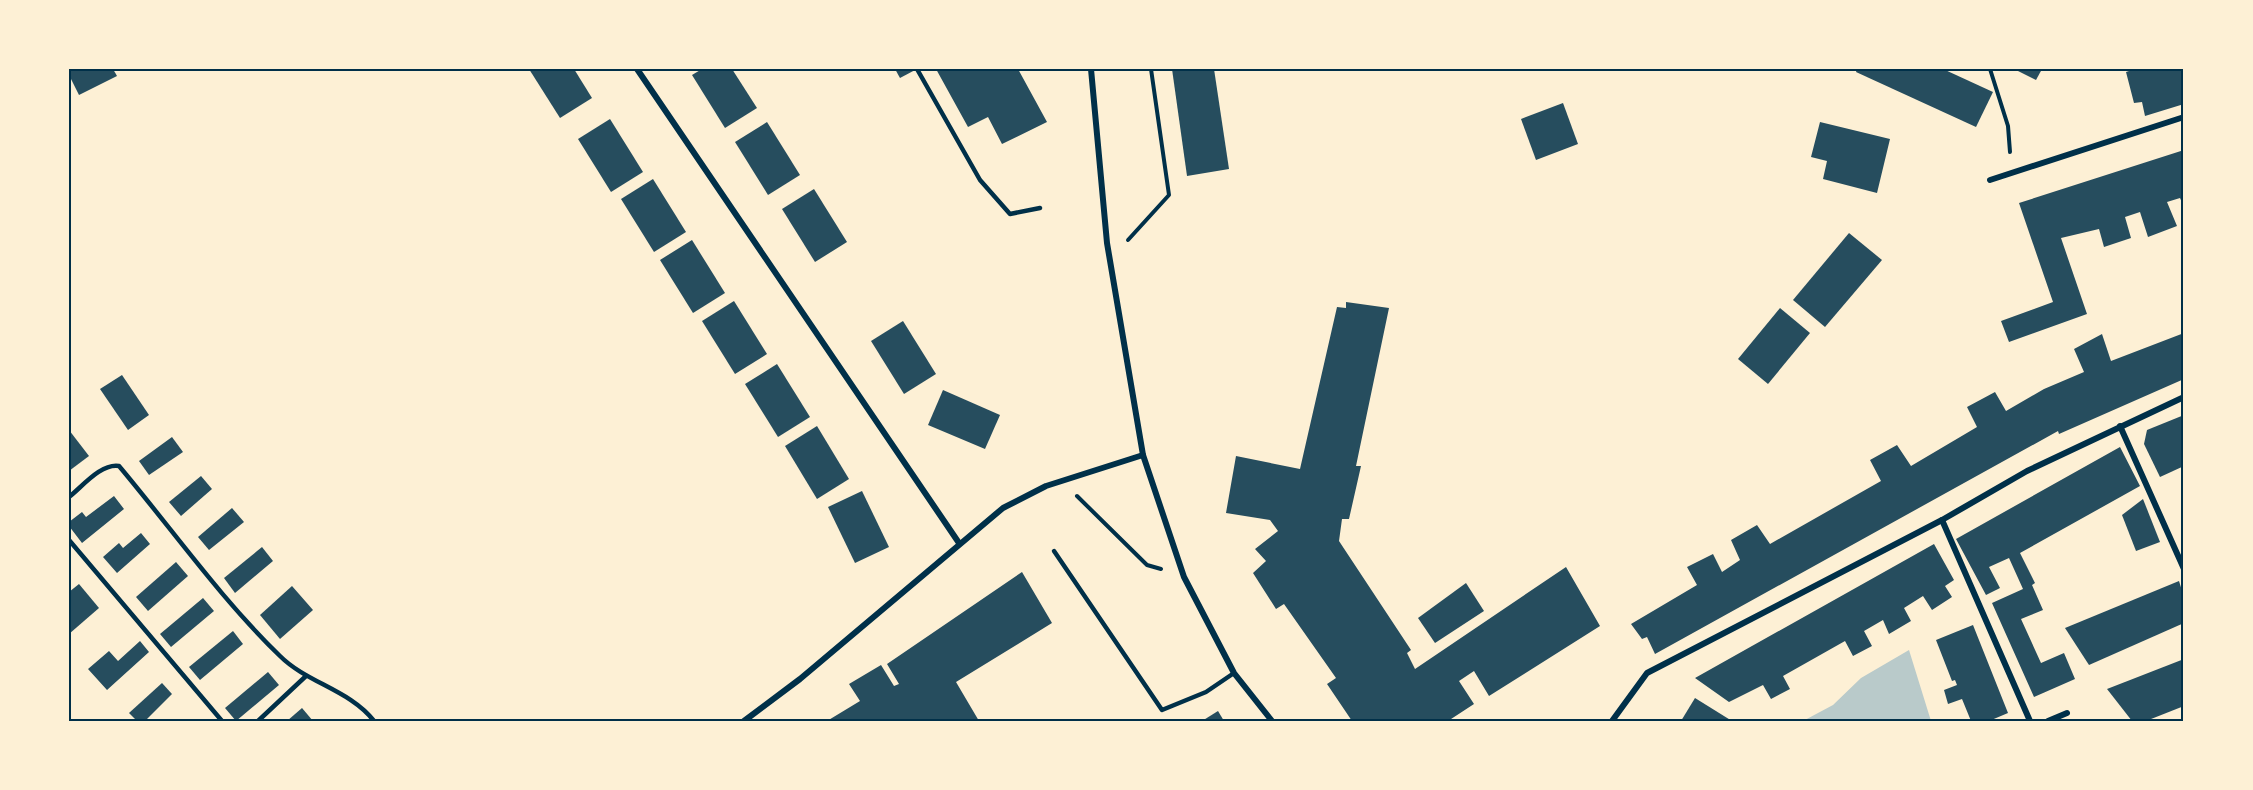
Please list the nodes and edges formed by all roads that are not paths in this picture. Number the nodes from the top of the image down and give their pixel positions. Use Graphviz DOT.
graph roads {
  1 [pos="637,69"];
  2 [pos="917,69"];
  3 [pos="1091,69"];
  4 [pos="2184,117"];
  5 [pos="1990,180"];
  6 [pos="1040,208"];
  7 [pos="2184,397"];
  8 [pos="2120,426"];
  9 [pos="1143,455"];
  10 [pos="69,497"];
  11 [pos="1942,520"];
  12 [pos="69,540"];
  13 [pos="959,543"];
  14 [pos="1054,551"];
  15 [pos="2184,569"];
  16 [pos="1234,673"];
  17 [pos="306,676"];
  18 [pos="2067,713"];
  19 [pos="222,721"];
  20 [pos="258,721"];
  21 [pos="374,721"];
  22 [pos="744,721"];
  23 [pos="1272,721"];
  24 [pos="1612,721"];
  25 [pos="2031,721"];
  26 [pos="2048,721"];
  1 -- 13 [label="street"];
  2 -- 6 [label="lane"];
  3 -- 9 [label="street"];
  4 -- 5 [label="street"];
  7 -- 8 [label="street"];
  8 -- 11 [label="street"];
  8 -- 15 [label="street"];
  9 -- 13 [label="street"];
  9 -- 16 [label="street"];
  10 -- 17 [label="lane"];
  11 -- 24 [label="street"];
  11 -- 25 [label="street"];
  12 -- 19 [label="lane"];
  13 -- 22 [label="street"];
  14 -- 16 [label="lane"];
  16 -- 23 [label="street"];
  17 -- 20 [label="lane"];
  17 -- 21 [label="lane"];
  18 -- 26 [label="street"];
}
